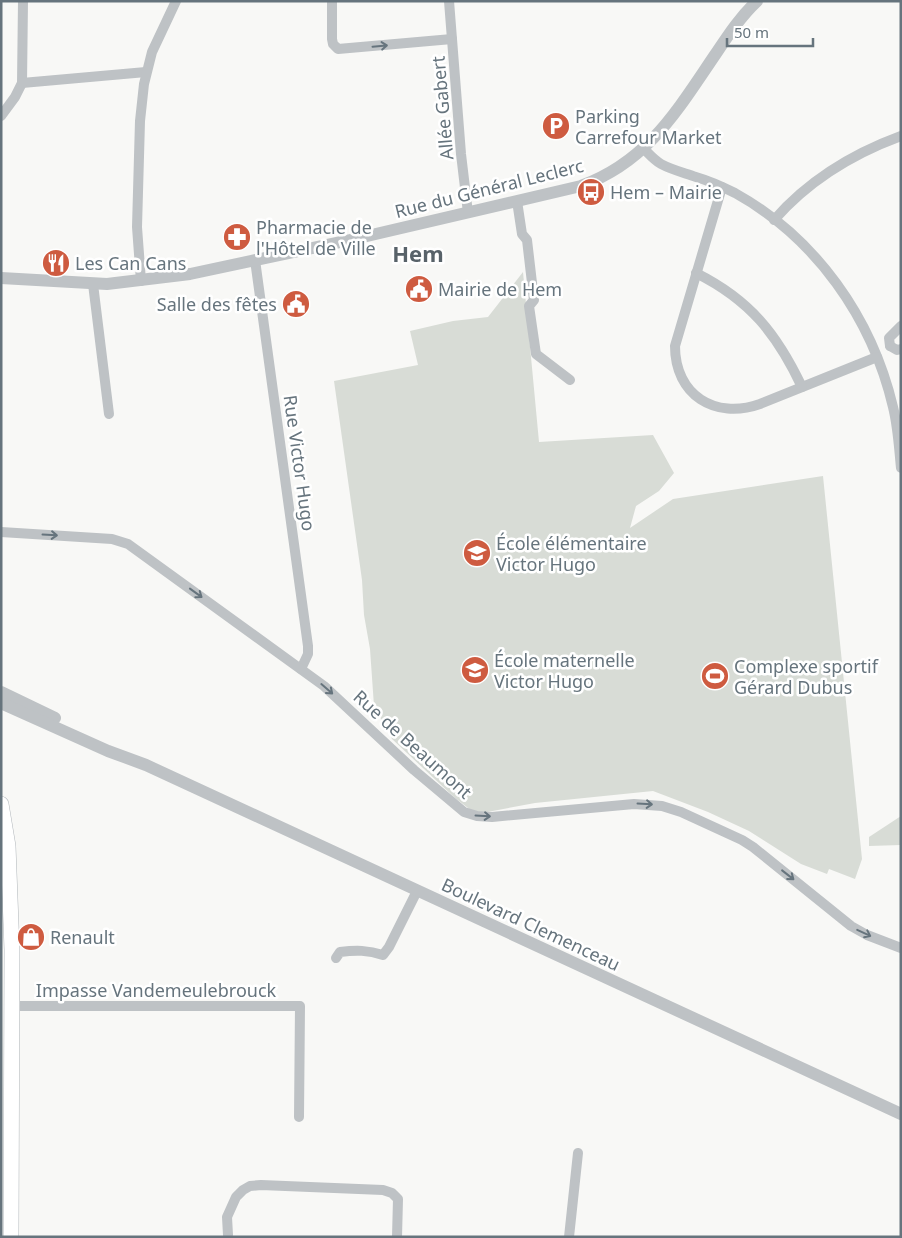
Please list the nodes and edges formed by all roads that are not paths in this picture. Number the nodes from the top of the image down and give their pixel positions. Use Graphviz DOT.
graph roads {
  1 [pos="23,1"];
  2 [pos="176,1"];
  3 [pos="332,1"];
  4 [pos="449,1"];
  5 [pos="757,1"];
  6 [pos="452,39"];
  7 [pos="146,72"];
  8 [pos="22,84"];
  9 [pos="1,116"];
  10 [pos="901,136"];
  11 [pos="644,149"];
  12 [pos="722,187"];
  13 [pos="518,201"];
  14 [pos="468,213"];
  15 [pos="774,220"];
  16 [pos="255,260"];
  17 [pos="696,273"];
  18 [pos="1,278"];
  19 [pos="141,281"];
  20 [pos="93,284"];
  21 [pos="901,326"];
  22 [pos="890,346"];
  23 [pos="901,349"];
  24 [pos="876,355"];
  25 [pos="570,380"];
  26 [pos="802,387"];
  27 [pos="109,414"];
  28 [pos="901,468"];
  29 [pos="1,532"];
  30 [pos="301,669"];
  31 [pos="1,692"];
  32 [pos="1,703"];
  33 [pos="146,765"];
  34 [pos="1,804"];
  35 [pos="417,890"];
  36 [pos="901,948"];
  37 [pos="336,958"];
  38 [pos="12,1006"];
  39 [pos="6,1096"];
  40 [pos="901,1114"];
  41 [pos="300,1117"];
  42 [pos="578,1154"];
  43 [pos="6,1190"];
  44 [pos="228,1235"];
  45 [pos="11,1237"];
  46 [pos="397,1237"];
  47 [pos="569,1237"];
  1 -- 8 [label="street"];
  2 -- 7 [label="street"];
  3 -- 6 [label="street, one-way"];
  4 -- 6 [label="street, Allée Gabert"];
  5 -- 11 [label="street, Rue du Général Leclerc"];
  6 -- 14 [label="street, Allée Gabert"];
  7 -- 8 [label="street"];
  7 -- 19 [label="street"];
  8 -- 9 [label="street"];
  10 -- 15 [label="street"];
  11 -- 12 [label="street"];
  11 -- 13 [label="street, Rue du Général Leclerc"];
  12 -- 15 [label="street"];
  12 -- 17 [label="street"];
  13 -- 14 [label="street, Rue du Général Leclerc"];
  13 -- 25 [label="street"];
  14 -- 16 [label="street, Rue du Général Leclerc"];
  15 -- 24 [label="street"];
  16 -- 19 [label="street, Rue du Général Leclerc"];
  16 -- 30 [label="street, Rue Victor Hugo"];
  17 -- 26 [label="street"];
  17 -- 26 [label="street"];
  18 -- 20 [label="street, Rue du Général Leclerc"];
  19 -- 20 [label="street, Rue du Général Leclerc"];
  20 -- 27 [label="street"];
  21 -- 22 [label="street"];
  22 -- 23 [label="street"];
  22 -- 24 [label="street"];
  24 -- 26 [label="street"];
  24 -- 28 [label="street"];
  29 -- 30 [label="street, Rue de Beaumont, one-way"];
  30 -- 36 [label="street, Rue de Beaumont, one-way"];
  31 -- 33 [label="street, Boulevard Clemenceau"];
  32 -- 33 [label="street, Boulevard Clemenceau"];
  33 -- 35 [label="street, Boulevard Clemenceau"];
  34 -- 38 [label="main road"];
  35 -- 37 [label="street"];
  35 -- 40 [label="street, Boulevard Clemenceau"];
  38 -- 39 [label="main road"];
  38 -- 41 [label="street, Impasse Vandemeulebrouck"];
  39 -- 43 [label="main road"];
  42 -- 47 [label="street"];
  43 -- 45 [label="main road"];
  44 -- 46 [label="street"];
}
